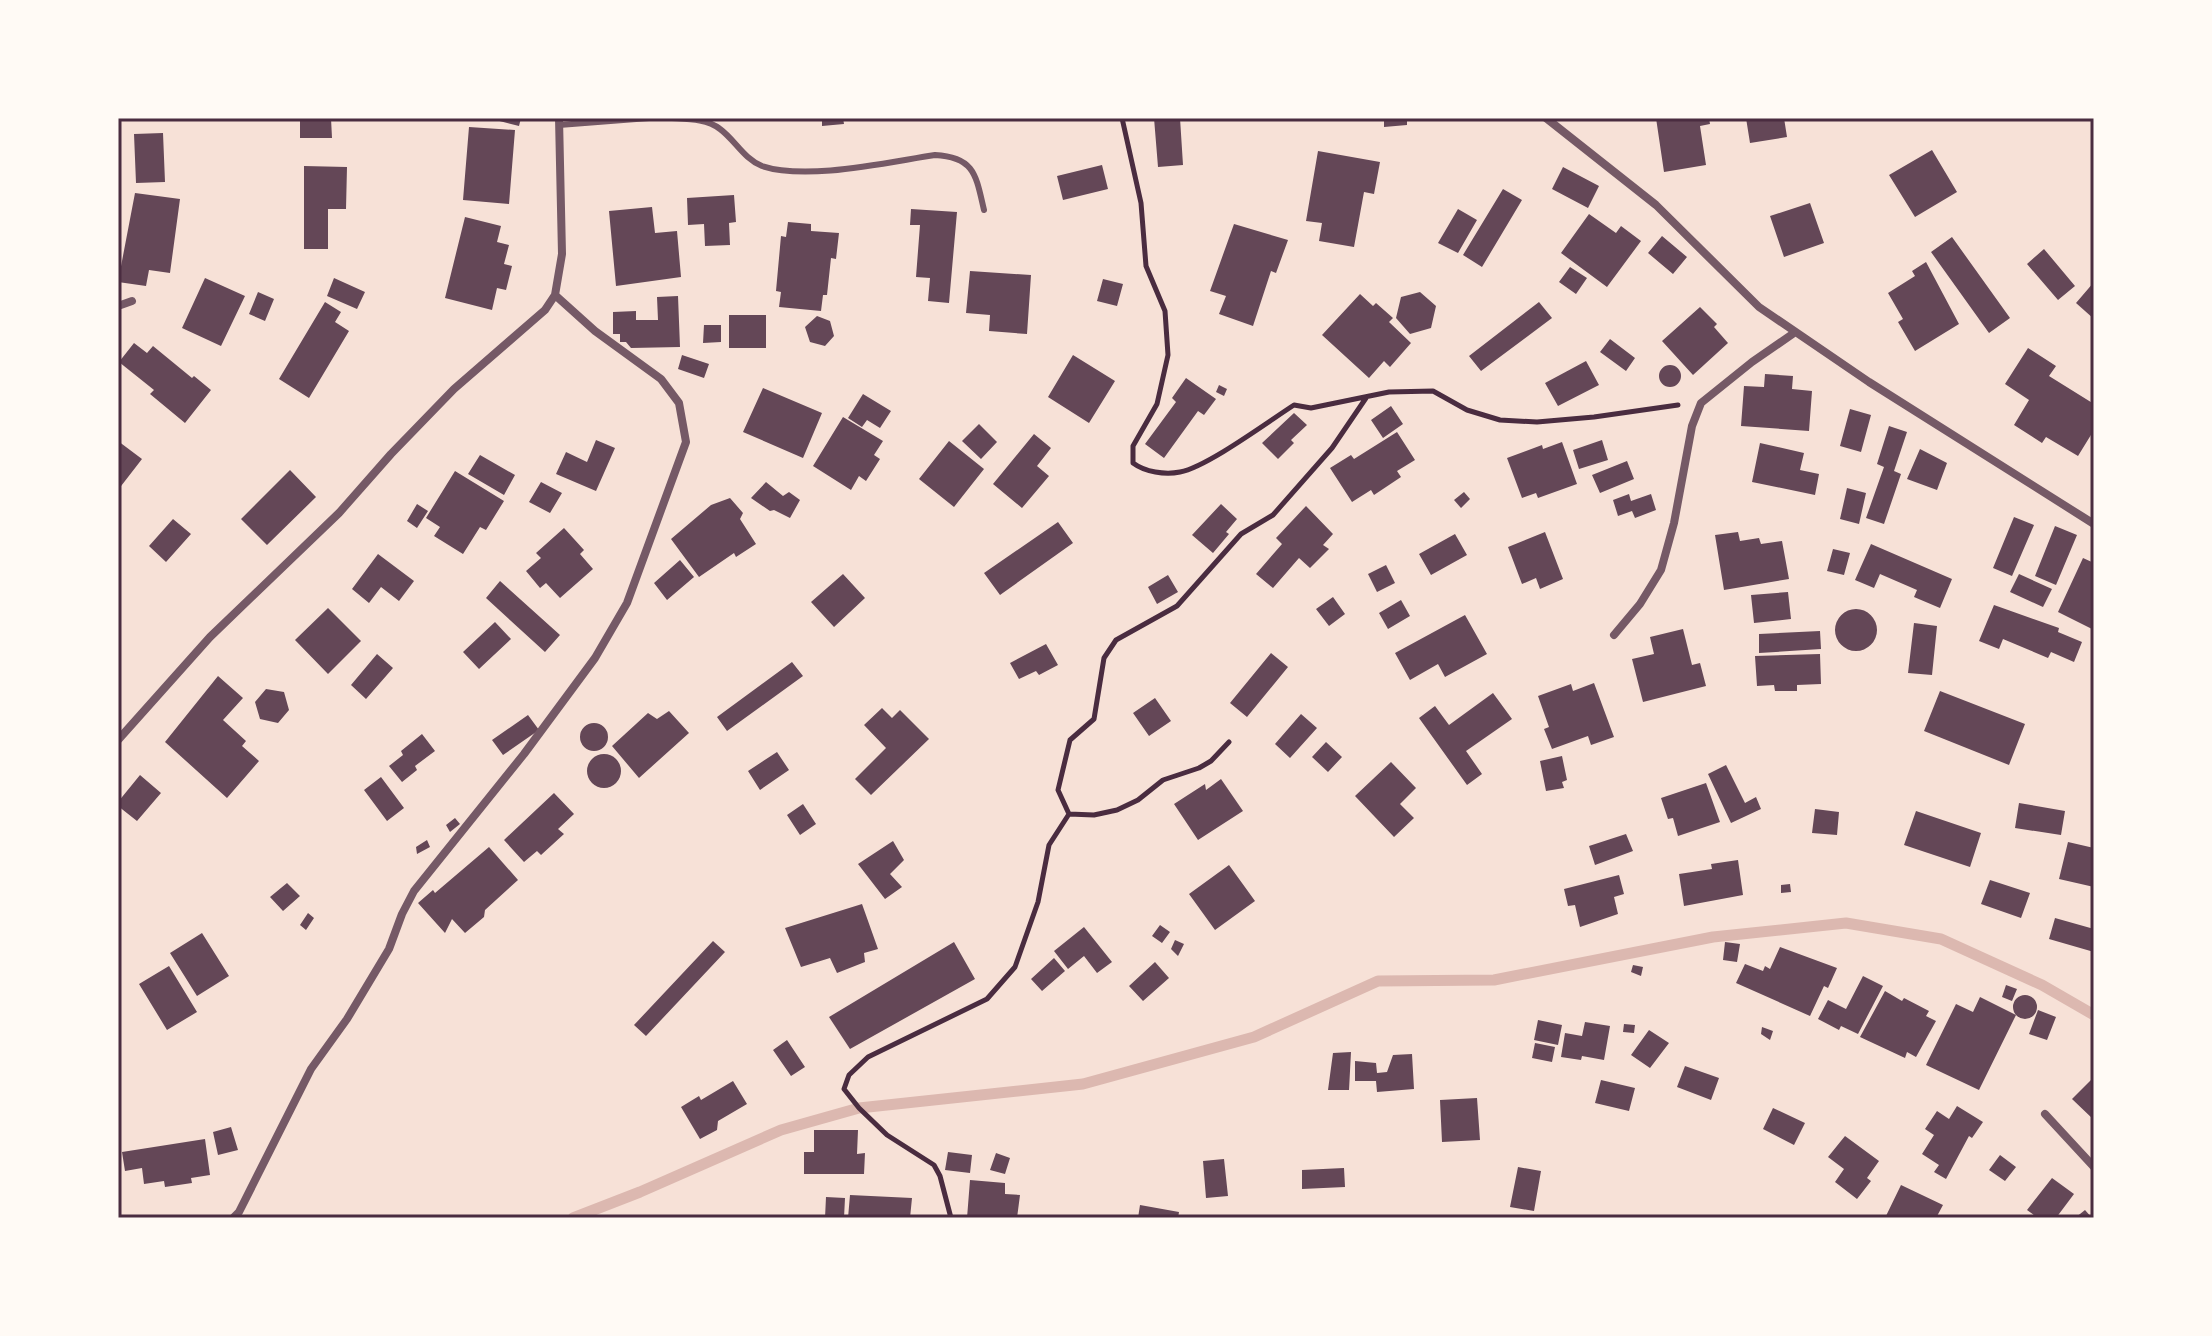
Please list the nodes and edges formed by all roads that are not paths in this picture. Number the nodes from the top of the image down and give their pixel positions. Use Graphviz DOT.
graph roads {
  1 [pos="649,118"];
  2 [pos="672,118"];
  3 [pos="1546,118"];
  4 [pos="559,122"];
  5 [pos="984,210"];
  6 [pos="555,295"];
  7 [pos="132,301"];
  8 [pos="118,306"];
  9 [pos="1794,333"];
  10 [pos="2094,524"];
  11 [pos="1614,635"];
  12 [pos="118,740"];
  13 [pos="2045,1114"];
  14 [pos="2094,1167"];
  15 [pos="233,1218"];
  1 -- 4 [label="lane"];
  2 -- 5 [label="lane"];
  3 -- 9 [label="street"];
  4 -- 6 [label="street"];
  6 -- 12 [label="street"];
  6 -- 15 [label="street"];
  7 -- 8 [label="street"];
  9 -- 10 [label="street"];
  9 -- 11 [label="street"];
  13 -- 14 [label="street"];
}
